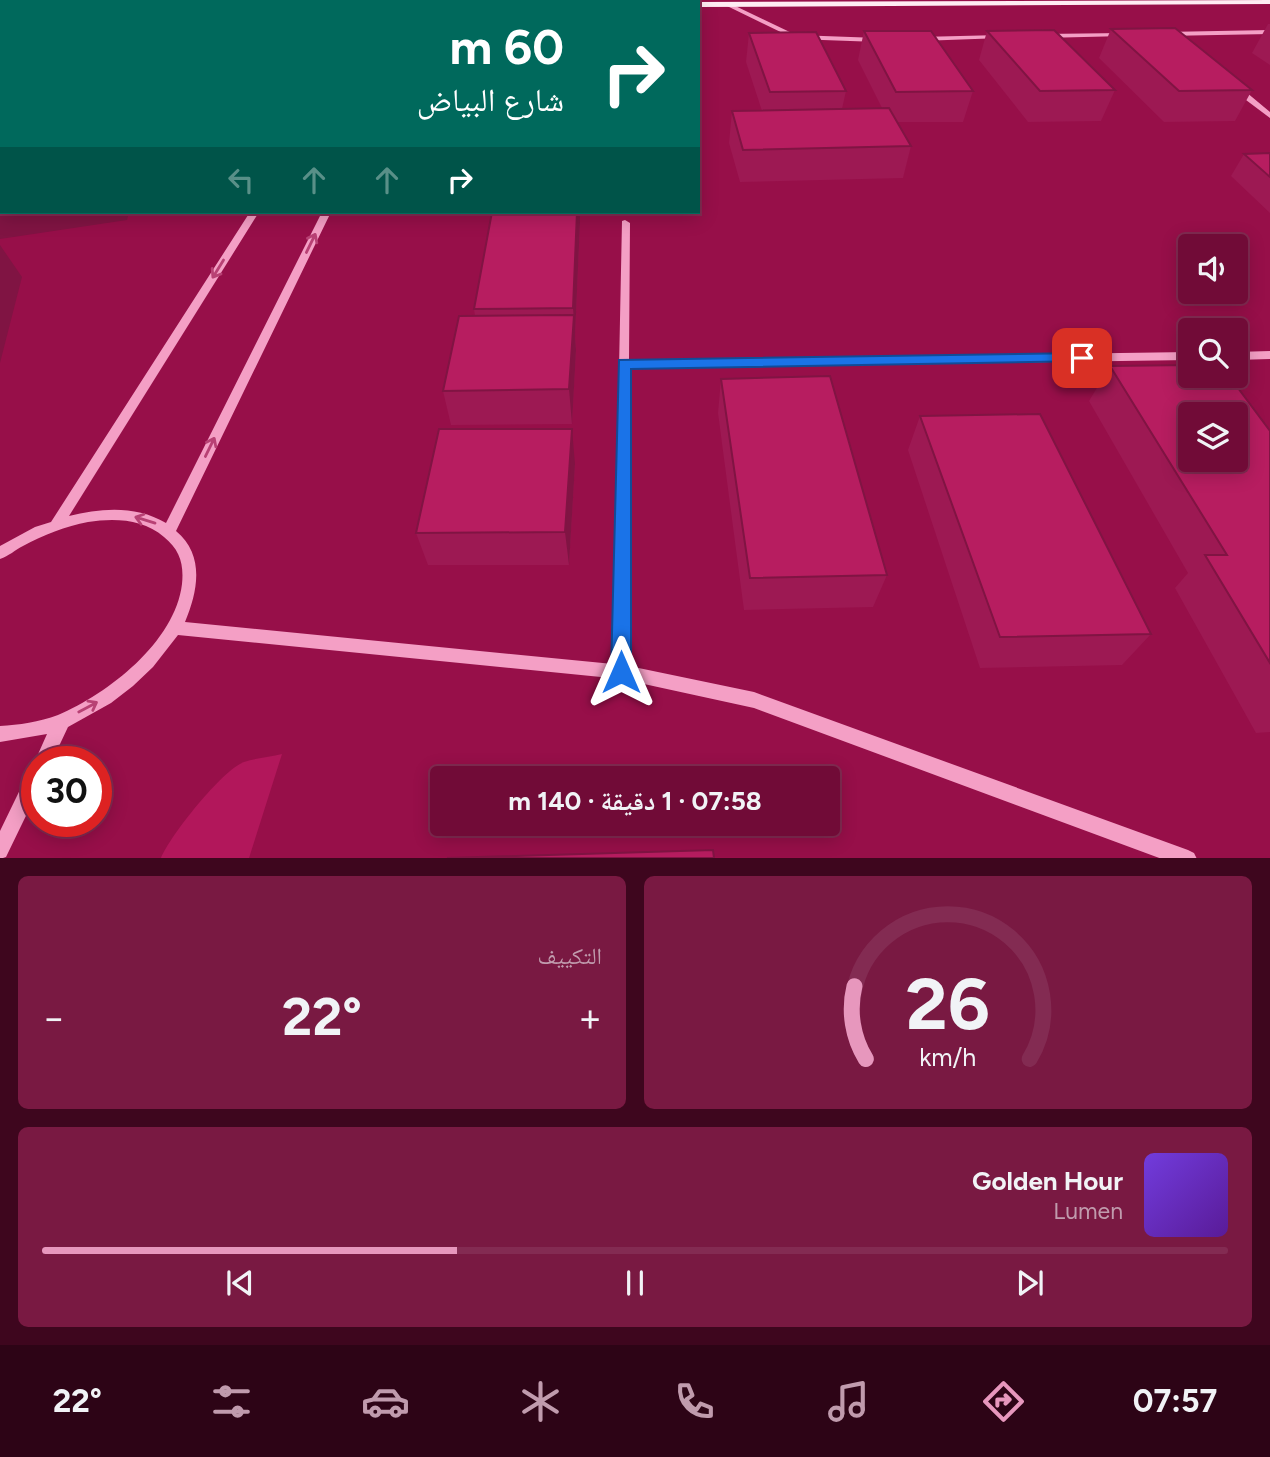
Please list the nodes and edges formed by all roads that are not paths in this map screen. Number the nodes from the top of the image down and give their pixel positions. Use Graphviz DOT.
graph roads {
  1 [pos="1270,1"];
  2 [pos="700,4"];
  3 [pos="727,4"];
  4 [pos="1270,32"];
  5 [pos="1128,34"];
  6 [pos="1155,34"];
  7 [pos="1168,34"];
  8 [pos="1034,36"];
  9 [pos="1007,37"];
  10 [pos="886,39"];
  11 [pos="912,39"];
  12 [pos="1179,42"];
  13 [pos="1229,83"];
  14 [pos="1270,116"];
  15 [pos="253,214"];
  16 [pos="326,214"];
  17 [pos="625,223"];
  18 [pos="1270,355"];
  19 [pos="1178,356"];
  20 [pos="1248,356"];
  21 [pos="624,364"];
  22 [pos="56,525"];
  23 [pos="169,530"];
  24 [pos="0,553"];
  25 [pos="175,628"];
  26 [pos="621,672"];
  27 [pos="62,721"];
  28 [pos="0,734"];
  29 [pos="50,746"];
  30 [pos="21,807"];
  31 [pos="0,851"];
  32 [pos="1185,858"];
  1 -- 3 [label="main road"];
  2 -- 3 [label="main road"];
  3 -- 10 [label="street"];
  4 -- 7 [label="street"];
  5 -- 8 [label="street"];
  6 -- 7 [label="street"];
  7 -- 12 [label="street"];
  9 -- 11 [label="street"];
  13 -- 14 [label="street"];
  15 -- 22 [label="street, one-way"];
  23 -- 16 [label="street, one-way"];
  17 -- 21 [label="street"];
  18 -- 20 [label="street"];
  19 -- 21 [label="street"];
  21 -- 26 [label="street"];
  23 -- 22 [label="street, one-way"];
  22 -- 24 [label="street"];
  23 -- 25 [label="street"];
  25 -- 26 [label="street"];
  27 -- 25 [label="street, one-way"];
  26 -- 32 [label="street"];
  27 -- 28 [label="street"];
  27 -- 29 [label="street"];
  30 -- 31 [label="street"];
}
